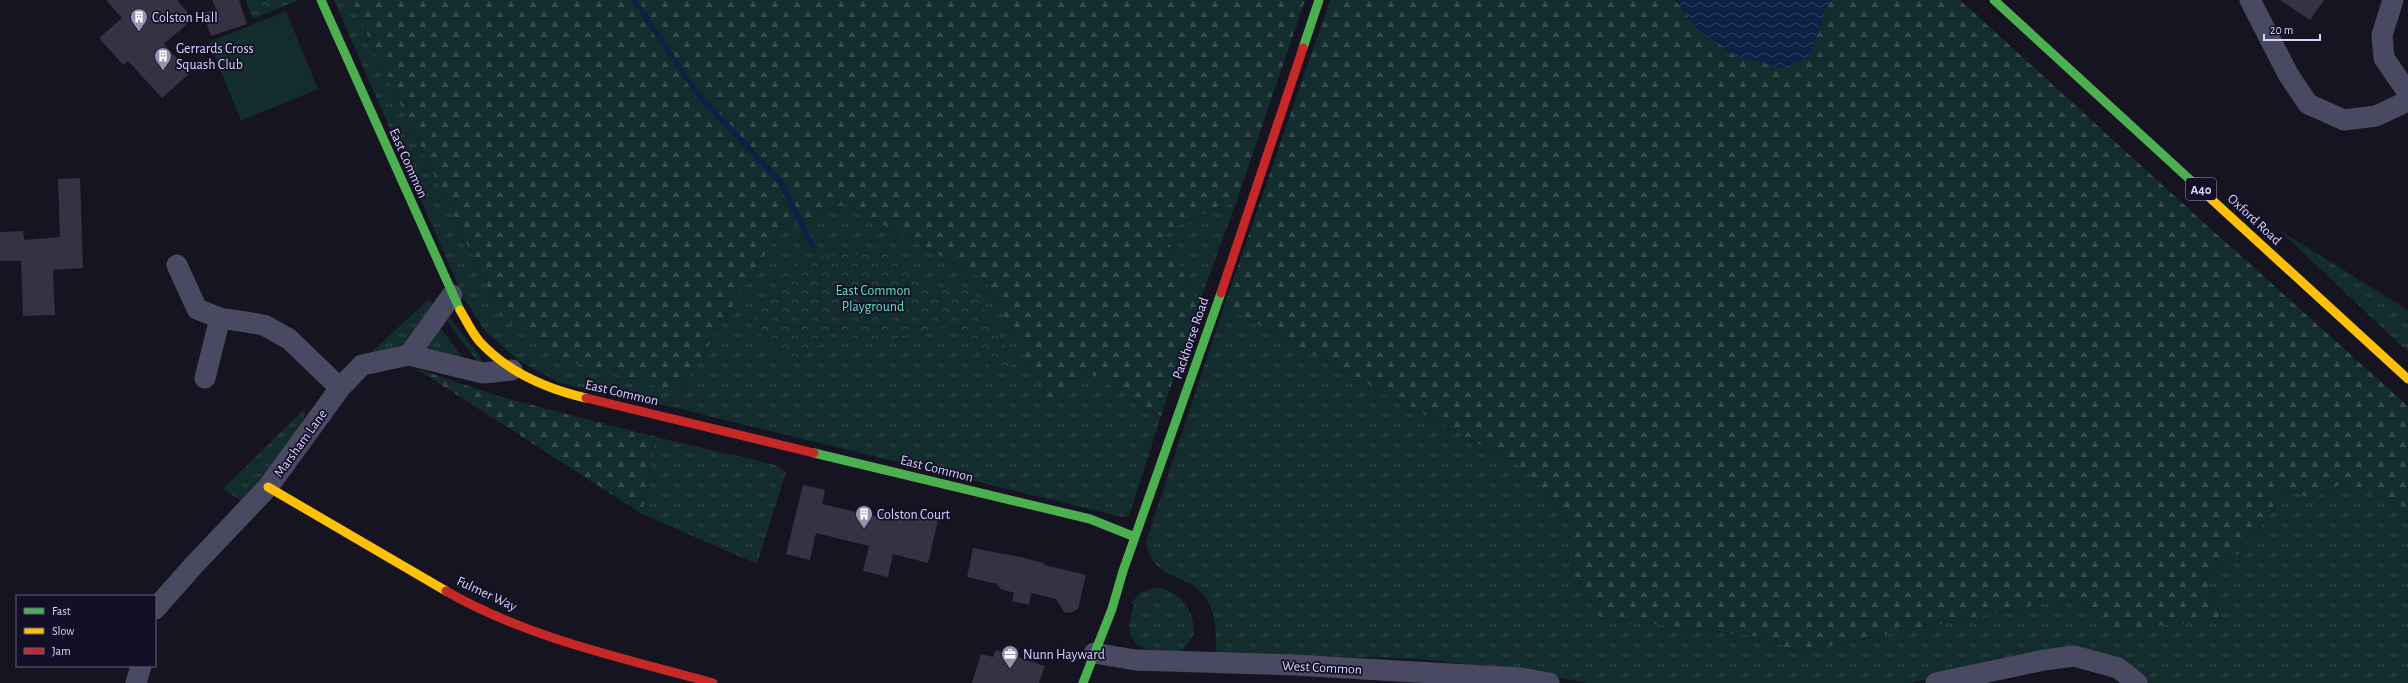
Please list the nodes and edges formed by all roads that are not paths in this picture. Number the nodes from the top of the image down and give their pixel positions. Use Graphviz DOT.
graph roads {
  1 [pos="321,0"];
  2 [pos="1319,0"];
  3 [pos="1994,0"];
  4 [pos="2250,0"];
  5 [pos="2393,0"];
  6 [pos="2408,93"];
  7 [pos="2408,101"];
  8 [pos="177,265"];
  9 [pos="452,294"];
  10 [pos="220,318"];
  11 [pos="409,355"];
  12 [pos="512,370"];
  13 [pos="205,378"];
  14 [pos="2408,379"];
  15 [pos="340,388"];
  16 [pos="268,487"];
  17 [pos="1135,537"];
  18 [pos="156,609"];
  19 [pos="1094,653"];
  20 [pos="140,667"];
  21 [pos="1294,674"];
  22 [pos="136,683"];
  23 [pos="712,683"];
  24 [pos="1084,683"];
  25 [pos="1549,683"];
  26 [pos="1936,683"];
  27 [pos="2137,683"];
  1 -- 9 [label="street, East Common"];
  2 -- 17 [label="street, Packhorse Road"];
  3 -- 14 [label="street, Oxford Road / A40"];
  4 -- 7 [label="street"];
  5 -- 6 [label="street"];
  8 -- 10 [label="street"];
  9 -- 11 [label="street"];
  9 -- 12 [label="street, East Common"];
  10 -- 13 [label="street"];
  10 -- 15 [label="street"];
  11 -- 12 [label="street"];
  11 -- 15 [label="street, Marsham Lane"];
  12 -- 17 [label="street, East Common"];
  15 -- 16 [label="street, Marsham Lane"];
  16 -- 18 [label="street, Marsham Lane"];
  16 -- 23 [label="street, Fulmer Way"];
  17 -- 19 [label="street, Packhorse Road"];
  19 -- 21 [label="street, West Common"];
  19 -- 24 [label="street, Packhorse Road"];
  20 -- 22 [label="street"];
  21 -- 25 [label="street, West Common"];
  26 -- 27 [label="street"];
}
